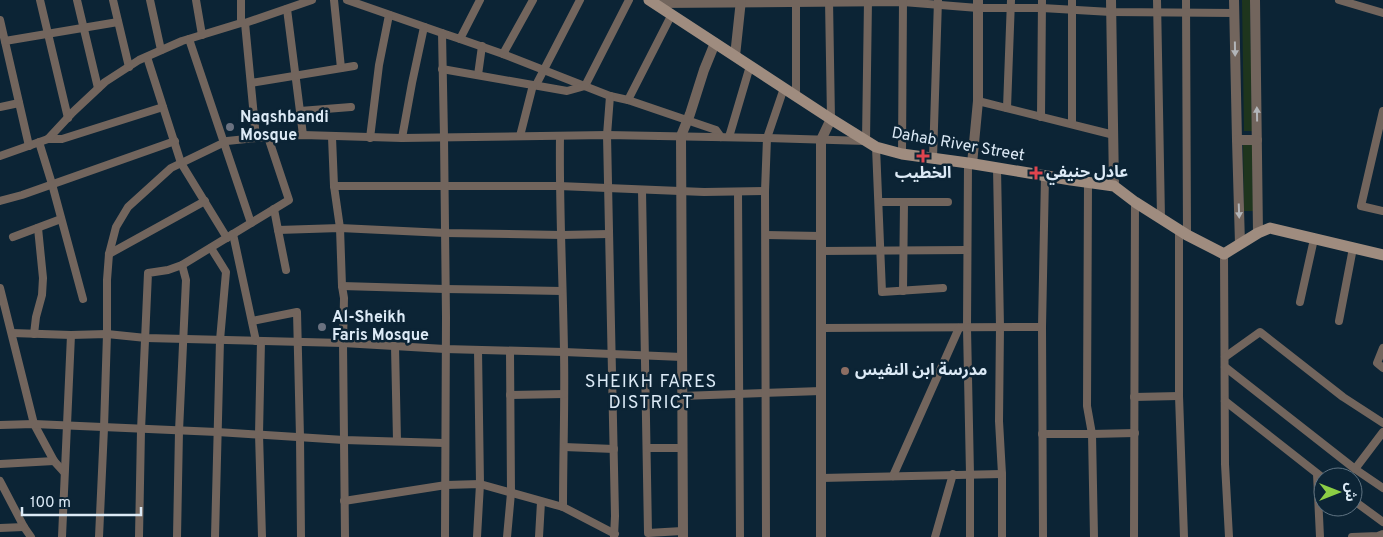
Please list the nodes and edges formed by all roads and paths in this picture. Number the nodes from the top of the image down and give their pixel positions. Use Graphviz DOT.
graph roads {
  1 [pos="40,0"];
  2 [pos="77,0"];
  3 [pos="113,0"];
  4 [pos="150,0"];
  5 [pos="196,0"];
  6 [pos="241,0"];
  7 [pos="312,0"];
  8 [pos="334,0"];
  9 [pos="347,0"];
  10 [pos="480,0"];
  11 [pos="533,0"];
  12 [pos="580,0"];
  13 [pos="629,0"];
  14 [pos="1072,0"];
  15 [pos="1111,0"];
  16 [pos="1157,0"];
  17 [pos="1186,0"];
  18 [pos="1234,0"];
  19 [pos="1255,0"];
  20 [pos="1341,0"];
  21 [pos="741,1"];
  22 [pos="868,1"];
  23 [pos="903,1"];
  24 [pos="655,2"];
  25 [pos="796,2"];
  26 [pos="829,2"];
  27 [pos="938,2"];
  28 [pos="978,4"];
  29 [pos="1011,4"];
  30 [pos="1042,4"];
  31 [pos="287,8"];
  32 [pos="1072,10"];
  33 [pos="1111,12"];
  34 [pos="1157,13"];
  35 [pos="1186,13"];
  36 [pos="1234,13"];
  37 [pos="1383,13"];
  38 [pos="672,14"];
  39 [pos="389,15"];
  40 [pos="0,20"];
  41 [pos="118,22"];
  42 [pos="243,23"];
  43 [pos="84,27"];
  44 [pos="424,27"];
  45 [pos="442,33"];
  46 [pos="48,34"];
  47 [pos="202,35"];
  48 [pos="189,39"];
  49 [pos="460,39"];
  50 [pos="5,41"];
  51 [pos="715,43"];
  52 [pos="482,46"];
  53 [pos="162,50"];
  54 [pos="503,54"];
  55 [pos="736,56"];
  56 [pos="147,57"];
  57 [pos="9,61"];
  58 [pos="0,63"];
  59 [pos="354,66"];
  60 [pos="750,66"];
  61 [pos="129,67"];
  62 [pos="340,68"];
  63 [pos="442,69"];
  64 [pos="544,70"];
  65 [pos="296,75"];
  66 [pos="478,75"];
  67 [pos="251,83"];
  68 [pos="535,85"];
  69 [pos="585,86"];
  70 [pos="98,88"];
  71 [pos="784,88"];
  72 [pos="610,96"];
  73 [pos="796,96"];
  74 [pos="628,100"];
  75 [pos="978,101"];
  76 [pos="19,103"];
  77 [pos="0,107"];
  78 [pos="163,107"];
  79 [pos="351,107"];
  80 [pos="1007,108"];
  81 [pos="300,111"];
  82 [pos="1383,111"];
  83 [pos="1041,117"];
  84 [pos="68,118"];
  85 [pos="830,119"];
  86 [pos="687,120"];
  87 [pos="1072,124"];
  88 [pos="303,135"];
  89 [pos="607,135"];
  90 [pos="1114,135"];
  91 [pos="520,136"];
  92 [pos="560,136"];
  93 [pos="681,136"];
  94 [pos="268,137"];
  95 [pos="332,137"];
  96 [pos="444,137"];
  97 [pos="721,137"];
  98 [pos="730,137"];
  99 [pos="256,138"];
  100 [pos="370,138"];
  101 [pos="402,138"];
  102 [pos="767,138"];
  103 [pos="48,139"];
  104 [pos="820,140"];
  105 [pos="1236,140"];
  106 [pos="1257,140"];
  107 [pos="175,141"];
  108 [pos="39,142"];
  109 [pos="224,143"];
  110 [pos="871,144"];
  111 [pos="29,146"];
  112 [pos="902,154"];
  113 [pos="0,156"];
  114 [pos="933,158"];
  115 [pos="181,163"];
  116 [pos="970,163"];
  117 [pos="998,168"];
  118 [pos="1045,176"];
  119 [pos="1088,183"];
  120 [pos="52,184"];
  121 [pos="334,186"];
  122 [pos="444,186"];
  123 [pos="559,186"];
  124 [pos="1114,186"];
  125 [pos="607,188"];
  126 [pos="642,190"];
  127 [pos="765,191"];
  128 [pos="682,192"];
  129 [pos="738,192"];
  130 [pos="0,201"];
  131 [pos="205,201"];
  132 [pos="879,202"];
  133 [pos="904,202"];
  134 [pos="948,202"];
  135 [pos="1135,202"];
  136 [pos="274,209"];
  137 [pos="1383,212"];
  138 [pos="1161,218"];
  139 [pos="61,219"];
  140 [pos="251,223"];
  141 [pos="38,228"];
  142 [pos="340,228"];
  143 [pos="278,230"];
  144 [pos="1183,232"];
  145 [pos="1258,232"];
  146 [pos="445,233"];
  147 [pos="609,234"];
  148 [pos="562,235"];
  149 [pos="766,235"];
  150 [pos="230,236"];
  151 [pos="820,236"];
  152 [pos="13,237"];
  153 [pos="1314,239"];
  154 [pos="1240,244"];
  155 [pos="211,248"];
  156 [pos="1353,248"];
  157 [pos="880,250"];
  158 [pos="904,250"];
  159 [pos="967,250"];
  160 [pos="820,251"];
  161 [pos="109,254"];
  162 [pos="1224,254"];
  163 [pos="1383,255"];
  164 [pos="182,265"];
  165 [pos="286,270"];
  166 [pos="342,286"];
  167 [pos="0,288"];
  168 [pos="943,288"];
  169 [pos="445,289"];
  170 [pos="562,291"];
  171 [pos="903,291"];
  172 [pos="83,299"];
  173 [pos="1300,302"];
  174 [pos="252,321"];
  175 [pos="1339,321"];
  176 [pos="1042,326"];
  177 [pos="0,327"];
  178 [pos="1000,327"];
  179 [pos="821,328"];
  180 [pos="963,328"];
  181 [pos="11,329"];
  182 [pos="34,334"];
  183 [pos="107,334"];
  184 [pos="71,335"];
  185 [pos="146,338"];
  186 [pos="183,339"];
  187 [pos="220,340"];
  188 [pos="259,341"];
  189 [pos="298,342"];
  190 [pos="343,343"];
  191 [pos="395,346"];
  192 [pos="1383,348"];
  193 [pos="445,349"];
  194 [pos="478,350"];
  195 [pos="510,352"];
  196 [pos="564,352"];
  197 [pos="611,355"];
  198 [pos="645,356"];
  199 [pos="682,357"];
  200 [pos="1225,357"];
  201 [pos="1225,367"];
  202 [pos="1383,368"];
  203 [pos="820,390"];
  204 [pos="766,393"];
  205 [pos="564,394"];
  206 [pos="740,394"];
  207 [pos="510,395"];
  208 [pos="682,396"];
  209 [pos="1179,396"];
  210 [pos="1134,397"];
  211 [pos="1225,402"];
  212 [pos="1383,423"];
  213 [pos="0,424"];
  214 [pos="34,424"];
  215 [pos="66,426"];
  216 [pos="104,428"];
  217 [pos="141,430"];
  218 [pos="179,431"];
  219 [pos="217,432"];
  220 [pos="1136,432"];
  221 [pos="1383,432"];
  222 [pos="259,434"];
  223 [pos="1042,434"];
  224 [pos="1092,434"];
  225 [pos="300,438"];
  226 [pos="344,440"];
  227 [pos="396,441"];
  228 [pos="444,443"];
  229 [pos="564,447"];
  230 [pos="647,448"];
  231 [pos="682,448"];
  232 [pos="614,449"];
  233 [pos="54,461"];
  234 [pos="0,464"];
  235 [pos="1351,467"];
  236 [pos="1356,467"];
  237 [pos="1313,471"];
  238 [pos="64,472"];
  239 [pos="953,474"];
  240 [pos="970,474"];
  241 [pos="1002,474"];
  242 [pos="1363,475"];
  243 [pos="893,476"];
  244 [pos="821,478"];
  245 [pos="0,483"];
  246 [pos="480,484"];
  247 [pos="446,485"];
  248 [pos="1383,488"];
  249 [pos="511,493"];
  250 [pos="344,501"];
  251 [pos="541,502"];
  252 [pos="563,507"];
  253 [pos="1363,507"];
  254 [pos="1320,517"];
  255 [pos="1383,522"];
  256 [pos="24,527"];
  257 [pos="0,528"];
  258 [pos="683,534"];
  259 [pos="614,535"];
  260 [pos="1380,536"];
  261 [pos="31,537"];
  262 [pos="62,537"];
  263 [pos="100,537"];
  264 [pos="139,537"];
  265 [pos="177,537"];
  266 [pos="215,537"];
  267 [pos="262,537"];
  268 [pos="300,537"];
  269 [pos="345,537"];
  270 [pos="445,537"];
  271 [pos="477,537"];
  272 [pos="507,537"];
  273 [pos="539,537"];
  274 [pos="740,537"];
  275 [pos="766,537"];
  276 [pos="821,537"];
  277 [pos="935,537"];
  278 [pos="970,537"];
  279 [pos="1002,537"];
  280 [pos="1043,537"];
  281 [pos="1094,537"];
  282 [pos="1134,537"];
  283 [pos="1184,537"];
  284 [pos="1229,537"];
  285 [pos="1320,537"];
  286 [pos="1352,537"];
  1 -- 46 [label="street"];
  2 -- 43 [label="street"];
  3 -- 41 [label="street"];
  4 -- 53 [label="street"];
  5 -- 47 [label="street"];
  6 -- 42 [label="street"];
  7 -- 31 [label="street"];
  8 -- 62 [label="street"];
  9 -- 39 [label="street"];
  10 -- 49 [label="street"];
  11 -- 54 [label="street"];
  12 -- 64 [label="street"];
  13 -- 69 [label="street"];
  14 -- 32 [label="street"];
  15 -- 33 [label="street"];
  16 -- 34 [label="street"];
  17 -- 35 [label="street"];
  18 -- 36 [label="street"];
  106 -- 19 [label="street, one-way"];
  20 -- 37 [label="street"];
  21 -- 24 [label="street"];
  21 -- 25 [label="street"];
  21 -- 55 [label="street"];
  22 -- 23 [label="street"];
  22 -- 26 [label="street"];
  22 -- 110 [label="street"];
  23 -- 27 [label="street"];
  23 -- 112 [label="street"];
  24 -- 38 [label="main road, Dahab River Street"];
  25 -- 26 [label="street"];
  25 -- 73 [label="street"];
  26 -- 85 [label="street"];
  27 -- 28 [label="street"];
  27 -- 114 [label="street"];
  28 -- 29 [label="street"];
  28 -- 75 [label="street"];
  29 -- 30 [label="street"];
  29 -- 80 [label="street"];
  30 -- 32 [label="street"];
  30 -- 83 [label="street"];
  31 -- 42 [label="street"];
  31 -- 65 [label="street"];
  32 -- 33 [label="street"];
  32 -- 87 [label="street"];
  33 -- 34 [label="street"];
  33 -- 90 [label="street"];
  34 -- 35 [label="street"];
  34 -- 138 [label="street"];
  35 -- 36 [label="street"];
  35 -- 144 [label="street"];
  36 -- 105 [label="street, one-way"];
  38 -- 51 [label="main road, Dahab River Street"];
  38 -- 74 [label="street"];
  39 -- 44 [label="street"];
  39 -- 100 [label="street"];
  40 -- 50 [label="street"];
  41 -- 43 [label="street"];
  41 -- 61 [label="street"];
  42 -- 47 [label="street"];
  42 -- 67 [label="street"];
  43 -- 46 [label="street"];
  43 -- 70 [label="street"];
  44 -- 45 [label="street"];
  44 -- 101 [label="street"];
  45 -- 49 [label="street"];
  45 -- 63 [label="street"];
  46 -- 50 [label="street"];
  46 -- 84 [label="street"];
  47 -- 48 [label="street"];
  48 -- 53 [label="street"];
  48 -- 109 [label="street"];
  49 -- 52 [label="street"];
  50 -- 57 [label="street"];
  51 -- 55 [label="main road, Dahab River Street"];
  51 -- 86 [label="street"];
  52 -- 54 [label="street"];
  52 -- 66 [label="street"];
  53 -- 56 [label="street"];
  54 -- 64 [label="street"];
  55 -- 60 [label="main road, Dahab River Street"];
  56 -- 61 [label="street"];
  56 -- 78 [label="street"];
  57 -- 58 [label="street"];
  57 -- 76 [label="street"];
  59 -- 62 [label="street"];
  60 -- 71 [label="main road, Dahab River Street"];
  60 -- 98 [label="street"];
  61 -- 70 [label="street"];
  62 -- 65 [label="street"];
  63 -- 66 [label="street"];
  63 -- 96 [label="street"];
  64 -- 68 [label="street"];
  64 -- 69 [label="street"];
  65 -- 67 [label="street"];
  65 -- 81 [label="street"];
  66 -- 68 [label="street"];
  67 -- 99 [label="street"];
  68 -- 69 [label="street"];
  68 -- 91 [label="street"];
  69 -- 72 [label="street"];
  70 -- 84 [label="street"];
  71 -- 73 [label="main road, Dahab River Street"];
  71 -- 102 [label="street"];
  72 -- 74 [label="street"];
  72 -- 89 [label="street"];
  73 -- 85 [label="main road, Dahab River Street"];
  74 -- 86 [label="street"];
  75 -- 80 [label="street"];
  75 -- 116 [label="street"];
  76 -- 77 [label="street"];
  76 -- 111 [label="street"];
  78 -- 103 [label="street"];
  78 -- 107 [label="street"];
  79 -- 81 [label="street"];
  80 -- 83 [label="street"];
  81 -- 88 [label="street"];
  82 -- 137 [label="street"];
  83 -- 87 [label="street"];
  84 -- 103 [label="street"];
  85 -- 104 [label="street"];
  85 -- 110 [label="main road, Dahab River Street"];
  86 -- 93 [label="street"];
  86 -- 97 [label="street"];
  87 -- 90 [label="street"];
  88 -- 94 [label="street"];
  88 -- 95 [label="street"];
  89 -- 92 [label="street"];
  89 -- 93 [label="street"];
  89 -- 125 [label="street"];
  90 -- 124 [label="street"];
  91 -- 92 [label="street"];
  91 -- 96 [label="street"];
  92 -- 123 [label="street"];
  93 -- 97 [label="street"];
  93 -- 128 [label="street"];
  94 -- 99 [label="street"];
  94 -- 136 [label="street"];
  95 -- 100 [label="street"];
  95 -- 121 [label="street"];
  96 -- 101 [label="street"];
  96 -- 122 [label="street"];
  97 -- 98 [label="street"];
  98 -- 102 [label="street"];
  99 -- 109 [label="street"];
  100 -- 101 [label="street"];
  102 -- 104 [label="street"];
  102 -- 127 [label="street"];
  103 -- 108 [label="street"];
  104 -- 110 [label="street"];
  104 -- 151 [label="street"];
  105 -- 106 [label="street"];
  105 -- 154 [label="street, one-way"];
  106 -- 145 [label="street"];
  107 -- 115 [label="street"];
  107 -- 120 [label="street"];
  108 -- 111 [label="street"];
  108 -- 120 [label="street"];
  109 -- 115 [label="street"];
  109 -- 140 [label="street"];
  110 -- 112 [label="main road, Dahab River Street"];
  110 -- 132 [label="street"];
  111 -- 113 [label="street"];
  112 -- 114 [label="main road, Dahab River Street"];
  114 -- 116 [label="main road, Dahab River Street"];
  115 -- 131 [label="street"];
  115 -- 161 [label="street"];
  116 -- 117 [label="main road, Dahab River Street"];
  116 -- 159 [label="street"];
  117 -- 118 [label="main road, Dahab River Street"];
  117 -- 178 [label="street"];
  118 -- 119 [label="main road, Dahab River Street"];
  118 -- 176 [label="street"];
  119 -- 124 [label="main road, Dahab River Street"];
  119 -- 224 [label="street"];
  120 -- 130 [label="street"];
  120 -- 139 [label="street"];
  121 -- 122 [label="street"];
  121 -- 142 [label="street"];
  122 -- 123 [label="street"];
  122 -- 146 [label="street"];
  123 -- 125 [label="street"];
  123 -- 148 [label="street"];
  124 -- 135 [label="main road"];
  125 -- 126 [label="street"];
  125 -- 147 [label="street"];
  126 -- 128 [label="street"];
  126 -- 198 [label="street"];
  127 -- 129 [label="street"];
  127 -- 149 [label="street"];
  128 -- 129 [label="street"];
  128 -- 199 [label="street"];
  129 -- 206 [label="street"];
  131 -- 150 [label="street"];
  131 -- 161 [label="street"];
  132 -- 133 [label="street"];
  132 -- 157 [label="street"];
  133 -- 134 [label="street"];
  133 -- 158 [label="street"];
  135 -- 138 [label="main road"];
  135 -- 210 [label="street"];
  136 -- 140 [label="street"];
  136 -- 143 [label="street"];
  138 -- 144 [label="main road"];
  139 -- 141 [label="street"];
  139 -- 172 [label="street"];
  140 -- 150 [label="street"];
  141 -- 152 [label="street"];
  141 -- 182 [label="street"];
  142 -- 143 [label="street"];
  142 -- 146 [label="street"];
  142 -- 166 [label="street"];
  143 -- 165 [label="street"];
  144 -- 162 [label="main road"];
  144 -- 209 [label="street"];
  145 -- 153 [label="main road"];
  145 -- 154 [label="main road"];
  146 -- 148 [label="street"];
  146 -- 169 [label="street"];
  147 -- 148 [label="street"];
  147 -- 197 [label="street"];
  148 -- 170 [label="street"];
  149 -- 151 [label="street"];
  149 -- 204 [label="street"];
  150 -- 155 [label="street"];
  150 -- 174 [label="street"];
  151 -- 160 [label="street"];
  153 -- 156 [label="main road"];
  153 -- 173 [label="street"];
  154 -- 162 [label="main road"];
  155 -- 164 [label="street"];
  155 -- 187 [label="street"];
  156 -- 163 [label="main road"];
  156 -- 175 [label="street"];
  157 -- 158 [label="street"];
  157 -- 160 [label="street"];
  157 -- 171 [label="street"];
  158 -- 159 [label="street"];
  158 -- 171 [label="street"];
  159 -- 180 [label="street"];
  160 -- 179 [label="street"];
  161 -- 183 [label="street"];
  162 -- 200 [label="street"];
  164 -- 185 [label="street"];
  164 -- 186 [label="street"];
  166 -- 169 [label="street"];
  166 -- 190 [label="street"];
  167 -- 181 [label="street"];
  168 -- 171 [label="street"];
  169 -- 170 [label="street"];
  169 -- 193 [label="street"];
  170 -- 196 [label="street"];
  174 -- 188 [label="street"];
  174 -- 189 [label="street"];
  176 -- 178 [label="street"];
  176 -- 223 [label="street"];
  177 -- 181 [label="street"];
  178 -- 180 [label="street"];
  178 -- 241 [label="street"];
  179 -- 180 [label="street"];
  179 -- 203 [label="street"];
  180 -- 240 [label="street"];
  180 -- 243 [label="street"];
  181 -- 182 [label="street"];
  181 -- 214 [label="street"];
  182 -- 184 [label="street"];
  183 -- 184 [label="street"];
  183 -- 185 [label="street"];
  183 -- 216 [label="street"];
  184 -- 215 [label="street"];
  185 -- 186 [label="street"];
  185 -- 217 [label="street"];
  186 -- 187 [label="street"];
  186 -- 218 [label="street"];
  187 -- 188 [label="street"];
  187 -- 219 [label="street"];
  188 -- 189 [label="street"];
  188 -- 222 [label="street"];
  189 -- 190 [label="street"];
  189 -- 225 [label="street"];
  190 -- 191 [label="street"];
  190 -- 226 [label="street"];
  191 -- 193 [label="street"];
  191 -- 227 [label="street"];
  192 -- 202 [label="street"];
  193 -- 194 [label="street"];
  193 -- 228 [label="street"];
  194 -- 195 [label="street"];
  194 -- 246 [label="street"];
  195 -- 196 [label="street"];
  195 -- 207 [label="street"];
  196 -- 197 [label="street"];
  196 -- 205 [label="street"];
  197 -- 198 [label="street"];
  197 -- 232 [label="street"];
  198 -- 199 [label="street"];
  198 -- 230 [label="street"];
  199 -- 208 [label="street"];
  200 -- 201 [label="street"];
  200 -- 212 [label="street"];
  201 -- 211 [label="street"];
  201 -- 235 [label="street"];
  203 -- 204 [label="street"];
  203 -- 244 [label="street"];
  204 -- 206 [label="street"];
  204 -- 275 [label="street"];
  205 -- 207 [label="street"];
  205 -- 229 [label="street"];
  206 -- 208 [label="street"];
  206 -- 274 [label="street"];
  207 -- 249 [label="street"];
  208 -- 231 [label="street"];
  209 -- 210 [label="street"];
  209 -- 283 [label="street"];
  210 -- 220 [label="street"];
  211 -- 237 [label="street"];
  211 -- 284 [label="street"];
  213 -- 214 [label="street"];
  214 -- 215 [label="street"];
  214 -- 233 [label="street"];
  215 -- 216 [label="street"];
  215 -- 238 [label="street"];
  216 -- 217 [label="street"];
  216 -- 263 [label="street"];
  217 -- 218 [label="street"];
  217 -- 264 [label="street"];
  218 -- 219 [label="street"];
  218 -- 265 [label="street"];
  219 -- 222 [label="street"];
  219 -- 266 [label="street"];
  220 -- 224 [label="street"];
  220 -- 282 [label="street"];
  221 -- 236 [label="street"];
  222 -- 225 [label="street"];
  222 -- 267 [label="street"];
  223 -- 224 [label="street"];
  223 -- 280 [label="street"];
  224 -- 281 [label="street"];
  225 -- 226 [label="street"];
  225 -- 268 [label="street"];
  226 -- 227 [label="street"];
  226 -- 250 [label="street"];
  227 -- 228 [label="street"];
  228 -- 247 [label="street"];
  229 -- 232 [label="street"];
  229 -- 252 [label="street"];
  230 -- 231 [label="street"];
  230 -- 258 [label="street"];
  231 -- 258 [label="street"];
  232 -- 259 [label="street"];
  233 -- 234 [label="street"];
  233 -- 238 [label="street"];
  238 -- 262 [label="street"];
  239 -- 240 [label="street"];
  239 -- 243 [label="street"];
  239 -- 277 [label="street"];
  240 -- 241 [label="street"];
  240 -- 278 [label="street"];
  241 -- 279 [label="street"];
  242 -- 248 [label="street"];
  243 -- 244 [label="street"];
  244 -- 276 [label="street"];
  245 -- 256 [label="street"];
  246 -- 247 [label="street"];
  246 -- 249 [label="street"];
  246 -- 271 [label="street"];
  247 -- 250 [label="street"];
  247 -- 270 [label="street"];
  249 -- 251 [label="street"];
  249 -- 272 [label="street"];
  250 -- 269 [label="street"];
  251 -- 252 [label="street"];
  251 -- 273 [label="street"];
  252 -- 259 [label="street"];
  253 -- 255 [label="street"];
  254 -- 285 [label="street"];
  256 -- 257 [label="street"];
  256 -- 261 [label="street"];
  260 -- 286 [label="street"];
}
